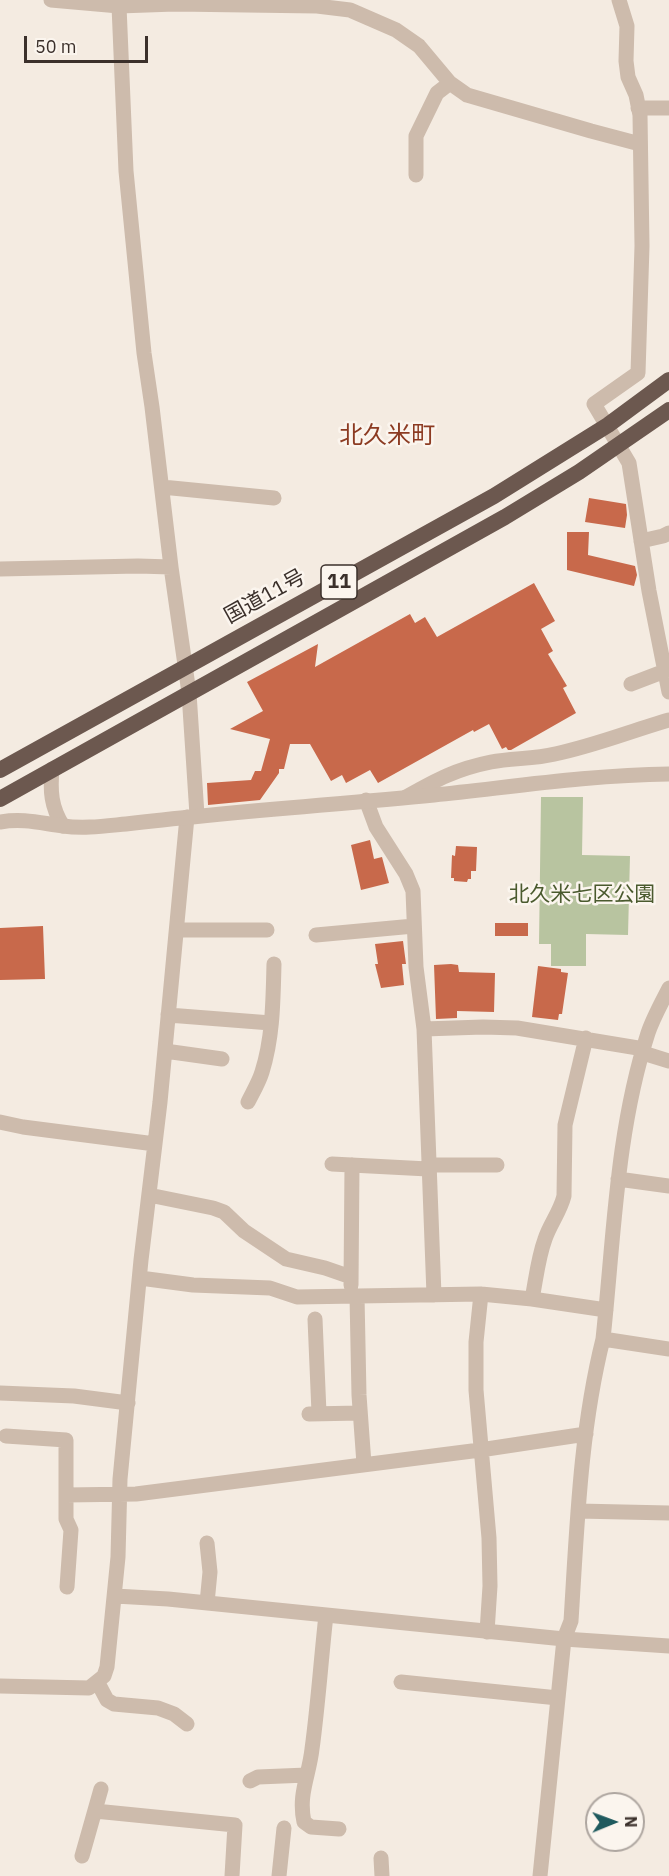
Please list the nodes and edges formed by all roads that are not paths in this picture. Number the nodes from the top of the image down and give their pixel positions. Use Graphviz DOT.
graph roads {
  1 [pos="51,0"];
  2 [pos="368,0"];
  3 [pos="619,0"];
  4 [pos="175,2"];
  5 [pos="119,6"];
  6 [pos="366,17"];
  7 [pos="450,83"];
  8 [pos="638,108"];
  9 [pos="669,108"];
  10 [pos="640,144"];
  11 [pos="416,175"];
  12 [pos="669,380"];
  13 [pos="669,410"];
  14 [pos="608,424"];
  15 [pos="619,445"];
  16 [pos="162,487"];
  17 [pos="274,498"];
  18 [pos="669,533"];
  19 [pos="642,541"];
  20 [pos="171,567"];
  21 [pos="0,569"];
  22 [pos="665,651"];
  23 [pos="185,668"];
  24 [pos="665,671"];
  25 [pos="631,684"];
  26 [pos="669,692"];
  27 [pos="189,693"];
  28 [pos="669,720"];
  29 [pos="52,769"];
  30 [pos="0,770"];
  31 [pos="669,774"];
  32 [pos="406,797"];
  33 [pos="0,799"];
  34 [pos="366,800"];
  35 [pos="192,816"];
  36 [pos="0,822"];
  37 [pos="63,826"];
  38 [pos="414,926"];
  39 [pos="177,930"];
  40 [pos="267,930"];
  41 [pos="316,935"];
  42 [pos="273,964"];
  43 [pos="669,988"];
  44 [pos="168,1015"];
  45 [pos="272,1023"];
  46 [pos="424,1029"];
  47 [pos="586,1038"];
  48 [pos="165,1051"];
  49 [pos="644,1051"];
  50 [pos="222,1059"];
  51 [pos="669,1061"];
  52 [pos="248,1102"];
  53 [pos="0,1122"];
  54 [pos="155,1144"];
  55 [pos="332,1164"];
  56 [pos="352,1165"];
  57 [pos="497,1165"];
  58 [pos="428,1167"];
  59 [pos="618,1179"];
  60 [pos="669,1186"];
  61 [pos="149,1195"];
  62 [pos="351,1277"];
  63 [pos="140,1278"];
  64 [pos="481,1294"];
  65 [pos="434,1295"];
  66 [pos="354,1296"];
  67 [pos="532,1299"];
  68 [pos="606,1310"];
  69 [pos="315,1319"];
  70 [pos="603,1339"];
  71 [pos="669,1349"];
  72 [pos="0,1393"];
  73 [pos="129,1403"];
  74 [pos="360,1413"];
  75 [pos="586,1434"];
  76 [pos="6,1436"];
  77 [pos="480,1450"];
  78 [pos="364,1464"];
  79 [pos="66,1495"];
  80 [pos="120,1495"];
  81 [pos="579,1511"];
  82 [pos="669,1513"];
  83 [pos="207,1543"];
  84 [pos="67,1587"];
  85 [pos="115,1596"];
  86 [pos="207,1603"];
  87 [pos="326,1615"];
  88 [pos="487,1632"];
  89 [pos="564,1640"];
  90 [pos="669,1646"];
  91 [pos="401,1682"];
  92 [pos="98,1683"];
  93 [pos="1,1691"];
  94 [pos="558,1698"];
  95 [pos="187,1724"];
  96 [pos="307,1775"];
  97 [pos="250,1781"];
  98 [pos="101,1789"];
  99 [pos="95,1811"];
  100 [pos="304,1822"];
  101 [pos="339,1829"];
  102 [pos="82,1856"];
  103 [pos="381,1858"];
  104 [pos="232,1876"];
  105 [pos="279,1876"];
  106 [pos="382,1876"];
  107 [pos="540,1876"];
  1 -- 5 [label="street"];
  2 -- 6 [label="street"];
  3 -- 8 [label="street"];
  4 -- 5 [label="street"];
  4 -- 6 [label="street"];
  5 -- 16 [label="street"];
  6 -- 7 [label="street"];
  7 -- 10 [label="street"];
  7 -- 11 [label="street"];
  8 -- 9 [label="street"];
  8 -- 10 [label="street"];
  10 -- 14 [label="street"];
  12 -- 14 [label="highway, 国道11号 / 11"];
  13 -- 15 [label="highway, 11"];
  14 -- 15 [label="street"];
  14 -- 23 [label="highway, 国道11号 / 11"];
  15 -- 19 [label="street"];
  15 -- 27 [label="highway, 11"];
  16 -- 17 [label="street"];
  16 -- 20 [label="street"];
  18 -- 19 [label="street"];
  19 -- 22 [label="street"];
  20 -- 21 [label="street"];
  20 -- 23 [label="street"];
  22 -- 24 [label="street"];
  23 -- 27 [label="street"];
  23 -- 30 [label="highway, 国道11号 / 11"];
  24 -- 25 [label="street"];
  24 -- 26 [label="street"];
  27 -- 29 [label="highway, 11"];
  27 -- 35 [label="street"];
  28 -- 32 [label="street"];
  29 -- 33 [label="highway, 11"];
  29 -- 37 [label="street"];
  31 -- 32 [label="street"];
  32 -- 34 [label="street"];
  34 -- 35 [label="street"];
  34 -- 38 [label="street"];
  35 -- 37 [label="street"];
  35 -- 39 [label="street"];
  36 -- 37 [label="street"];
  38 -- 41 [label="street"];
  38 -- 46 [label="street"];
  39 -- 40 [label="street"];
  39 -- 44 [label="street"];
  42 -- 45 [label="street"];
  43 -- 49 [label="street"];
  44 -- 45 [label="street"];
  44 -- 48 [label="street"];
  45 -- 52 [label="street"];
  46 -- 47 [label="street"];
  46 -- 58 [label="street"];
  47 -- 49 [label="street"];
  47 -- 67 [label="street"];
  48 -- 50 [label="street"];
  48 -- 54 [label="street"];
  49 -- 51 [label="street"];
  49 -- 59 [label="street"];
  53 -- 54 [label="street"];
  54 -- 61 [label="street"];
  55 -- 56 [label="street"];
  56 -- 58 [label="street"];
  56 -- 62 [label="street"];
  57 -- 58 [label="street"];
  58 -- 65 [label="street"];
  59 -- 60 [label="street"];
  59 -- 68 [label="street"];
  61 -- 62 [label="street"];
  61 -- 63 [label="street"];
  62 -- 66 [label="street"];
  63 -- 66 [label="street"];
  63 -- 73 [label="street"];
  64 -- 65 [label="street"];
  64 -- 67 [label="street"];
  64 -- 77 [label="street"];
  65 -- 66 [label="street"];
  66 -- 74 [label="street"];
  67 -- 68 [label="street"];
  68 -- 70 [label="street"];
  69 -- 74 [label="street"];
  70 -- 71 [label="street"];
  70 -- 75 [label="street"];
  72 -- 73 [label="street"];
  73 -- 80 [label="street"];
  74 -- 78 [label="street"];
  75 -- 77 [label="street"];
  75 -- 81 [label="street"];
  76 -- 79 [label="street"];
  77 -- 78 [label="street"];
  77 -- 88 [label="street"];
  78 -- 80 [label="street"];
  79 -- 80 [label="street"];
  79 -- 84 [label="street"];
  80 -- 85 [label="street"];
  81 -- 82 [label="street"];
  81 -- 89 [label="street"];
  83 -- 86 [label="street"];
  85 -- 86 [label="street"];
  85 -- 92 [label="street"];
  86 -- 87 [label="street"];
  87 -- 88 [label="street"];
  87 -- 96 [label="street"];
  88 -- 89 [label="street"];
  89 -- 90 [label="street"];
  89 -- 94 [label="street"];
  91 -- 94 [label="street"];
  92 -- 93 [label="street"];
  92 -- 95 [label="street"];
  94 -- 107 [label="street"];
  96 -- 97 [label="street"];
  96 -- 100 [label="street"];
  98 -- 99 [label="street"];
  99 -- 102 [label="street"];
  99 -- 104 [label="street"];
  100 -- 101 [label="street"];
  100 -- 105 [label="street"];
  103 -- 106 [label="street"];
}
